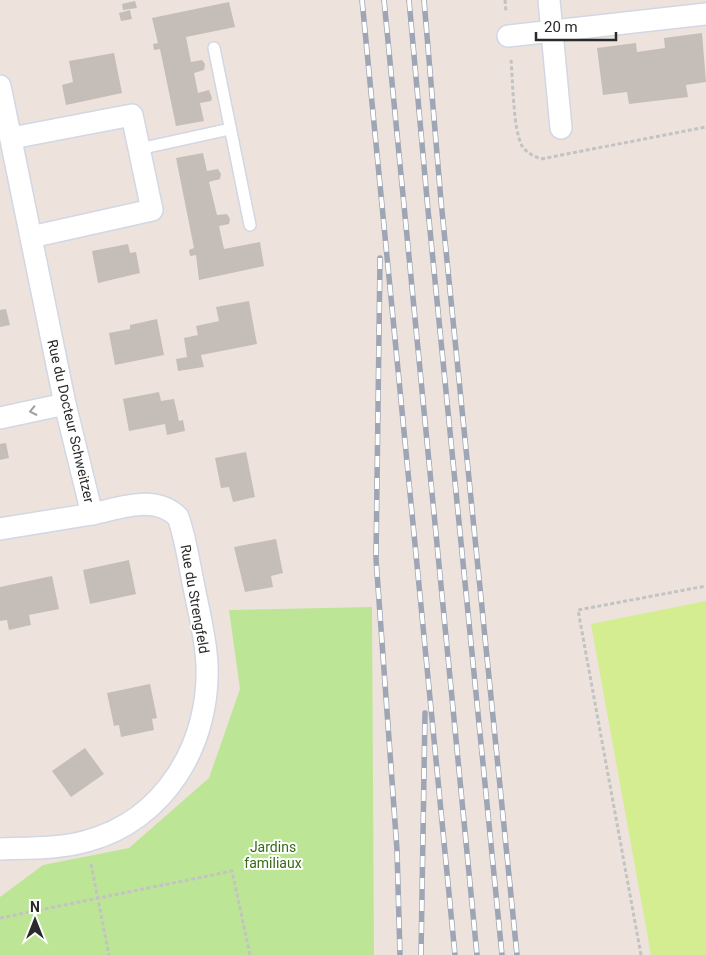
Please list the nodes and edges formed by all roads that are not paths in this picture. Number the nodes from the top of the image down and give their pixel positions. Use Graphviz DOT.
graph roads {
  1 [pos="549,0"];
  2 [pos="706,14"];
  3 [pos="552,31"];
  4 [pos="508,36"];
  5 [pos="214,48"];
  6 [pos="0,86"];
  7 [pos="561,128"];
  8 [pos="230,129"];
  9 [pos="12,138"];
  10 [pos="139,149"];
  11 [pos="250,225"];
  12 [pos="31,237"];
  13 [pos="65,404"];
  14 [pos="0,418"];
  15 [pos="92,514"];
  16 [pos="0,529"];
  17 [pos="0,849"];
  1 -- 3 [label="street"];
  2 -- 3 [label="street"];
  3 -- 4 [label="street"];
  3 -- 7 [label="street"];
  5 -- 8 [label="lane"];
  6 -- 9 [label="street, Rue du Docteur Schweitzer"];
  8 -- 10 [label="lane"];
  8 -- 11 [label="lane"];
  9 -- 10 [label="street"];
  9 -- 12 [label="street, Rue du Docteur Schweitzer"];
  10 -- 12 [label="street"];
  12 -- 13 [label="street, Rue du Docteur Schweitzer"];
  13 -- 14 [label="street, one-way"];
  13 -- 15 [label="street, Rue du Docteur Schweitzer"];
  15 -- 16 [label="street, Rue du Docteur Schweitzer"];
  15 -- 17 [label="street, Rue du Strengfeld"];
}
